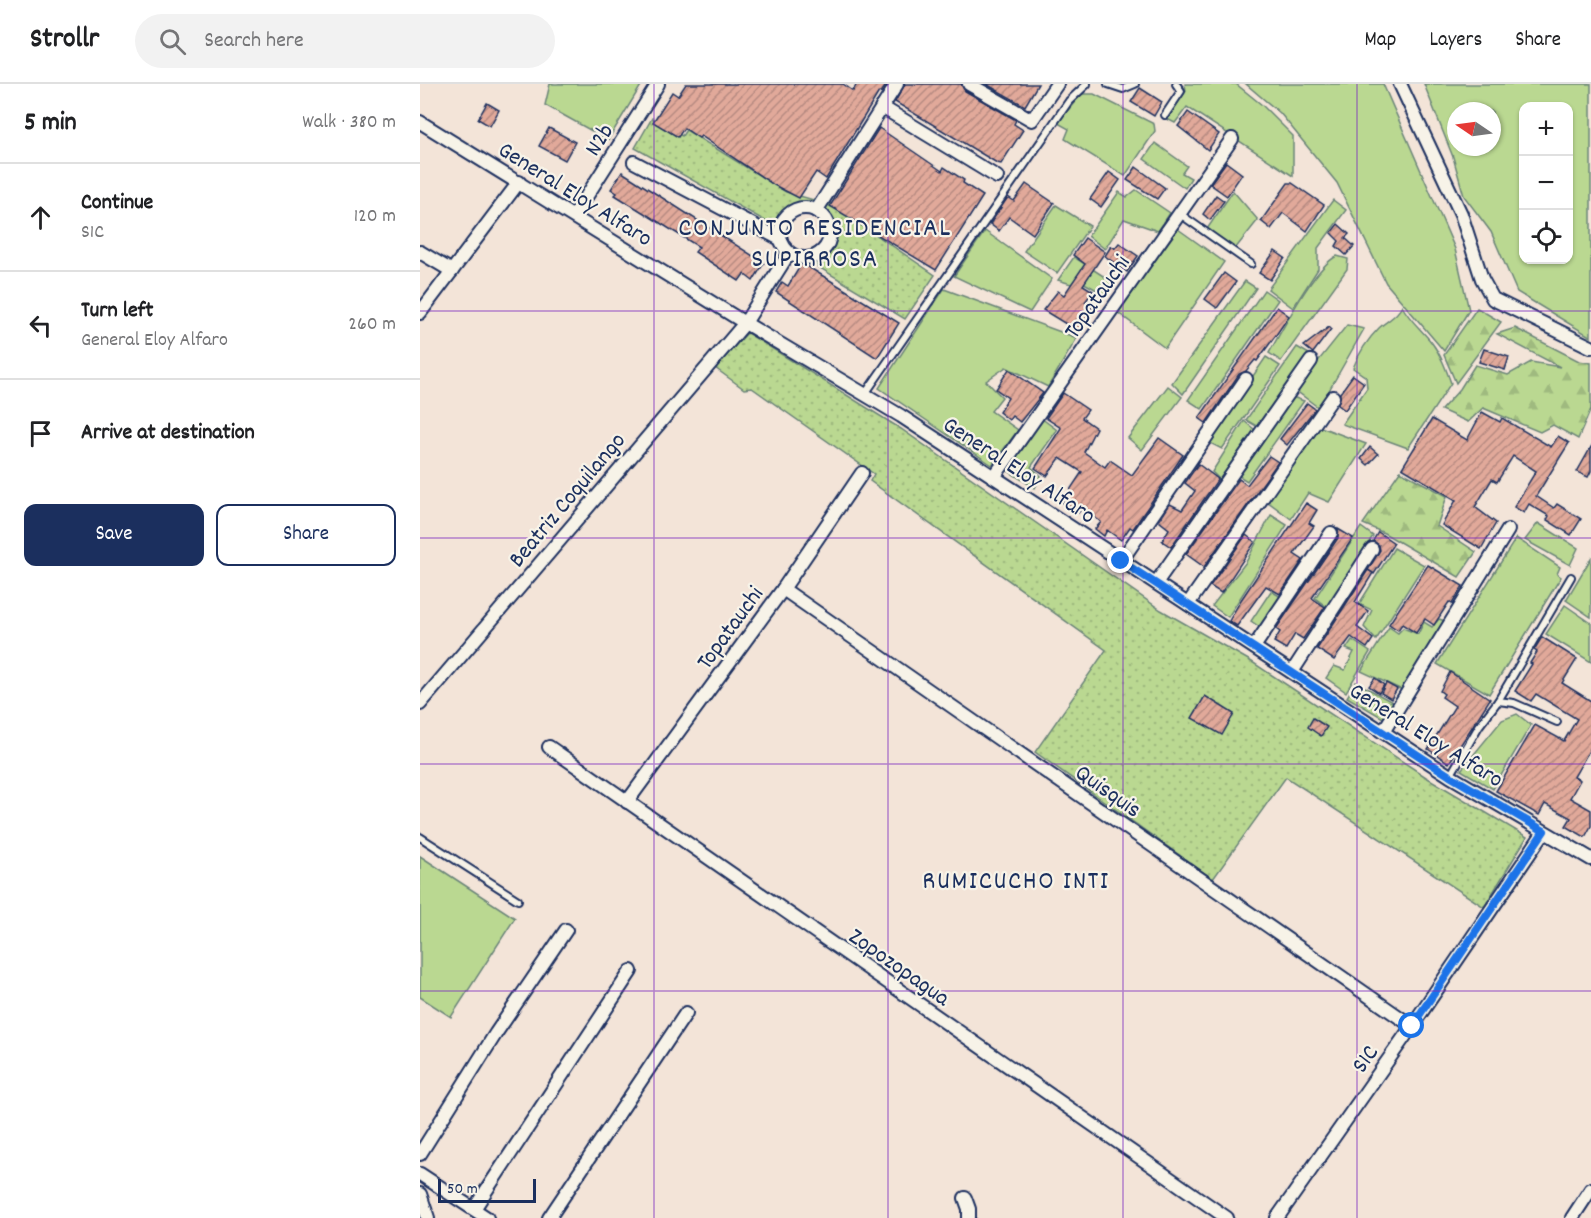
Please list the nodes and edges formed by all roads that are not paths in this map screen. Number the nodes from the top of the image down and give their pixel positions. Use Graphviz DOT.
graph roads {
  1 [pos="658,84"];
  2 [pos="897,84"];
  3 [pos="969,84"];
  4 [pos="1057,84"];
  5 [pos="1087,84"];
  6 [pos="1108,84"];
  7 [pos="1135,84"];
  8 [pos="1176,84"];
  9 [pos="1400,84"];
  10 [pos="882,107"];
  11 [pos="1165,115"];
  12 [pos="420,122"];
  13 [pos="1232,139"];
  14 [pos="634,162"];
  15 [pos="997,177"];
  16 [pos="519,182"];
  17 [pos="816,211"];
  18 [pos="1179,214"];
  19 [pos="574,216"];
  20 [pos="780,239"];
  21 [pos="420,252"];
  22 [pos="789,253"];
  23 [pos="1251,264"];
  24 [pos="452,271"];
  25 [pos="420,313"];
  26 [pos="745,323"];
  27 [pos="1591,347"];
  28 [pos="1311,361"];
  29 [pos="1246,379"];
  30 [pos="864,394"];
  31 [pos="1333,397"];
  32 [pos="862,473"];
  33 [pos="994,477"];
  34 [pos="1508,530"];
  35 [pos="1331,533"];
  36 [pos="1372,549"];
  37 [pos="1121,561"];
  38 [pos="1571,577"];
  39 [pos="1156,584"];
  40 [pos="783,589"];
  41 [pos="1188,604"];
  42 [pos="1254,647"];
  43 [pos="1292,672"];
  44 [pos="422,697"];
  45 [pos="1498,701"];
  46 [pos="1557,722"];
  47 [pos="1383,732"];
  48 [pos="549,747"];
  49 [pos="1450,776"];
  50 [pos="627,802"];
  51 [pos="1544,831"];
  52 [pos="420,837"];
  53 [pos="1591,859"];
  54 [pos="518,900"];
  55 [pos="566,930"];
  56 [pos="631,971"];
  57 [pos="686,1013"];
  58 [pos="1412,1026"];
  59 [pos="420,1154"];
  60 [pos="420,1174"];
  61 [pos="1591,1189"];
  62 [pos="420,1194"];
  63 [pos="965,1198"];
  64 [pos="474,1209"];
  65 [pos="428,1218"];
  66 [pos="487,1218"];
  67 [pos="549,1218"];
  68 [pos="969,1218"];
  69 [pos="1227,1218"];
  70 [pos="1277,1218"];
  71 [pos="1572,1218"];
  1 -- 19 [label="street, N2b"];
  2 -- 10 [label="street"];
  3 -- 4 [label="street"];
  5 -- 30 [label="lane"];
  6 -- 7 [label="lane"];
  8 -- 11 [label="lane"];
  9 -- 27 [label="street"];
  10 -- 15 [label="street"];
  10 -- 17 [label="street"];
  12 -- 16 [label="street, General Eloy Alfaro"];
  13 -- 18 [label="street, Topatauchi"];
  14 -- 20 [label="street"];
  16 -- 19 [label="street, General Eloy Alfaro"];
  16 -- 24 [label="street"];
  17 -- 20 [label="street"];
  17 -- 22 [label="street"];
  18 -- 23 [label="lane"];
  18 -- 33 [label="street, Topatauchi"];
  19 -- 26 [label="street, General Eloy Alfaro"];
  20 -- 22 [label="street"];
  21 -- 24 [label="street"];
  22 -- 26 [label="street, Beatriz Coquilango"];
  24 -- 25 [label="street"];
  26 -- 30 [label="street, General Eloy Alfaro"];
  26 -- 44 [label="street, Beatriz Coquilango"];
  28 -- 39 [label="street"];
  29 -- 37 [label="street"];
  30 -- 33 [label="street, General Eloy Alfaro"];
  31 -- 41 [label="street"];
  32 -- 40 [label="street, Topatauchi"];
  33 -- 37 [label="street, General Eloy Alfaro"];
  34 -- 47 [label="street"];
  35 -- 42 [label="street"];
  36 -- 43 [label="street"];
  37 -- 39 [label="street, General Eloy Alfaro"];
  38 -- 45 [label="lane"];
  39 -- 41 [label="street, General Eloy Alfaro"];
  40 -- 50 [label="street, Topatauchi"];
  40 -- 58 [label="street, Quisquis"];
  41 -- 42 [label="street, General Eloy Alfaro"];
  42 -- 43 [label="street, General Eloy Alfaro"];
  43 -- 47 [label="street, General Eloy Alfaro"];
  45 -- 46 [label="lane"];
  45 -- 49 [label="lane"];
  47 -- 49 [label="street, General Eloy Alfaro"];
  48 -- 50 [label="street, Zopozopagua"];
  49 -- 51 [label="street, General Eloy Alfaro"];
  50 -- 69 [label="street, Zopozopagua"];
  51 -- 53 [label="street, General Eloy Alfaro"];
  51 -- 58 [label="street, S1C"];
  52 -- 54 [label="lane"];
  55 -- 59 [label="street"];
  56 -- 64 [label="street"];
  57 -- 67 [label="street"];
  58 -- 70 [label="street, S1C"];
  60 -- 64 [label="street"];
  61 -- 71 [label="street"];
  62 -- 65 [label="street"];
  63 -- 68 [label="street"];
  64 -- 66 [label="street"];
}
